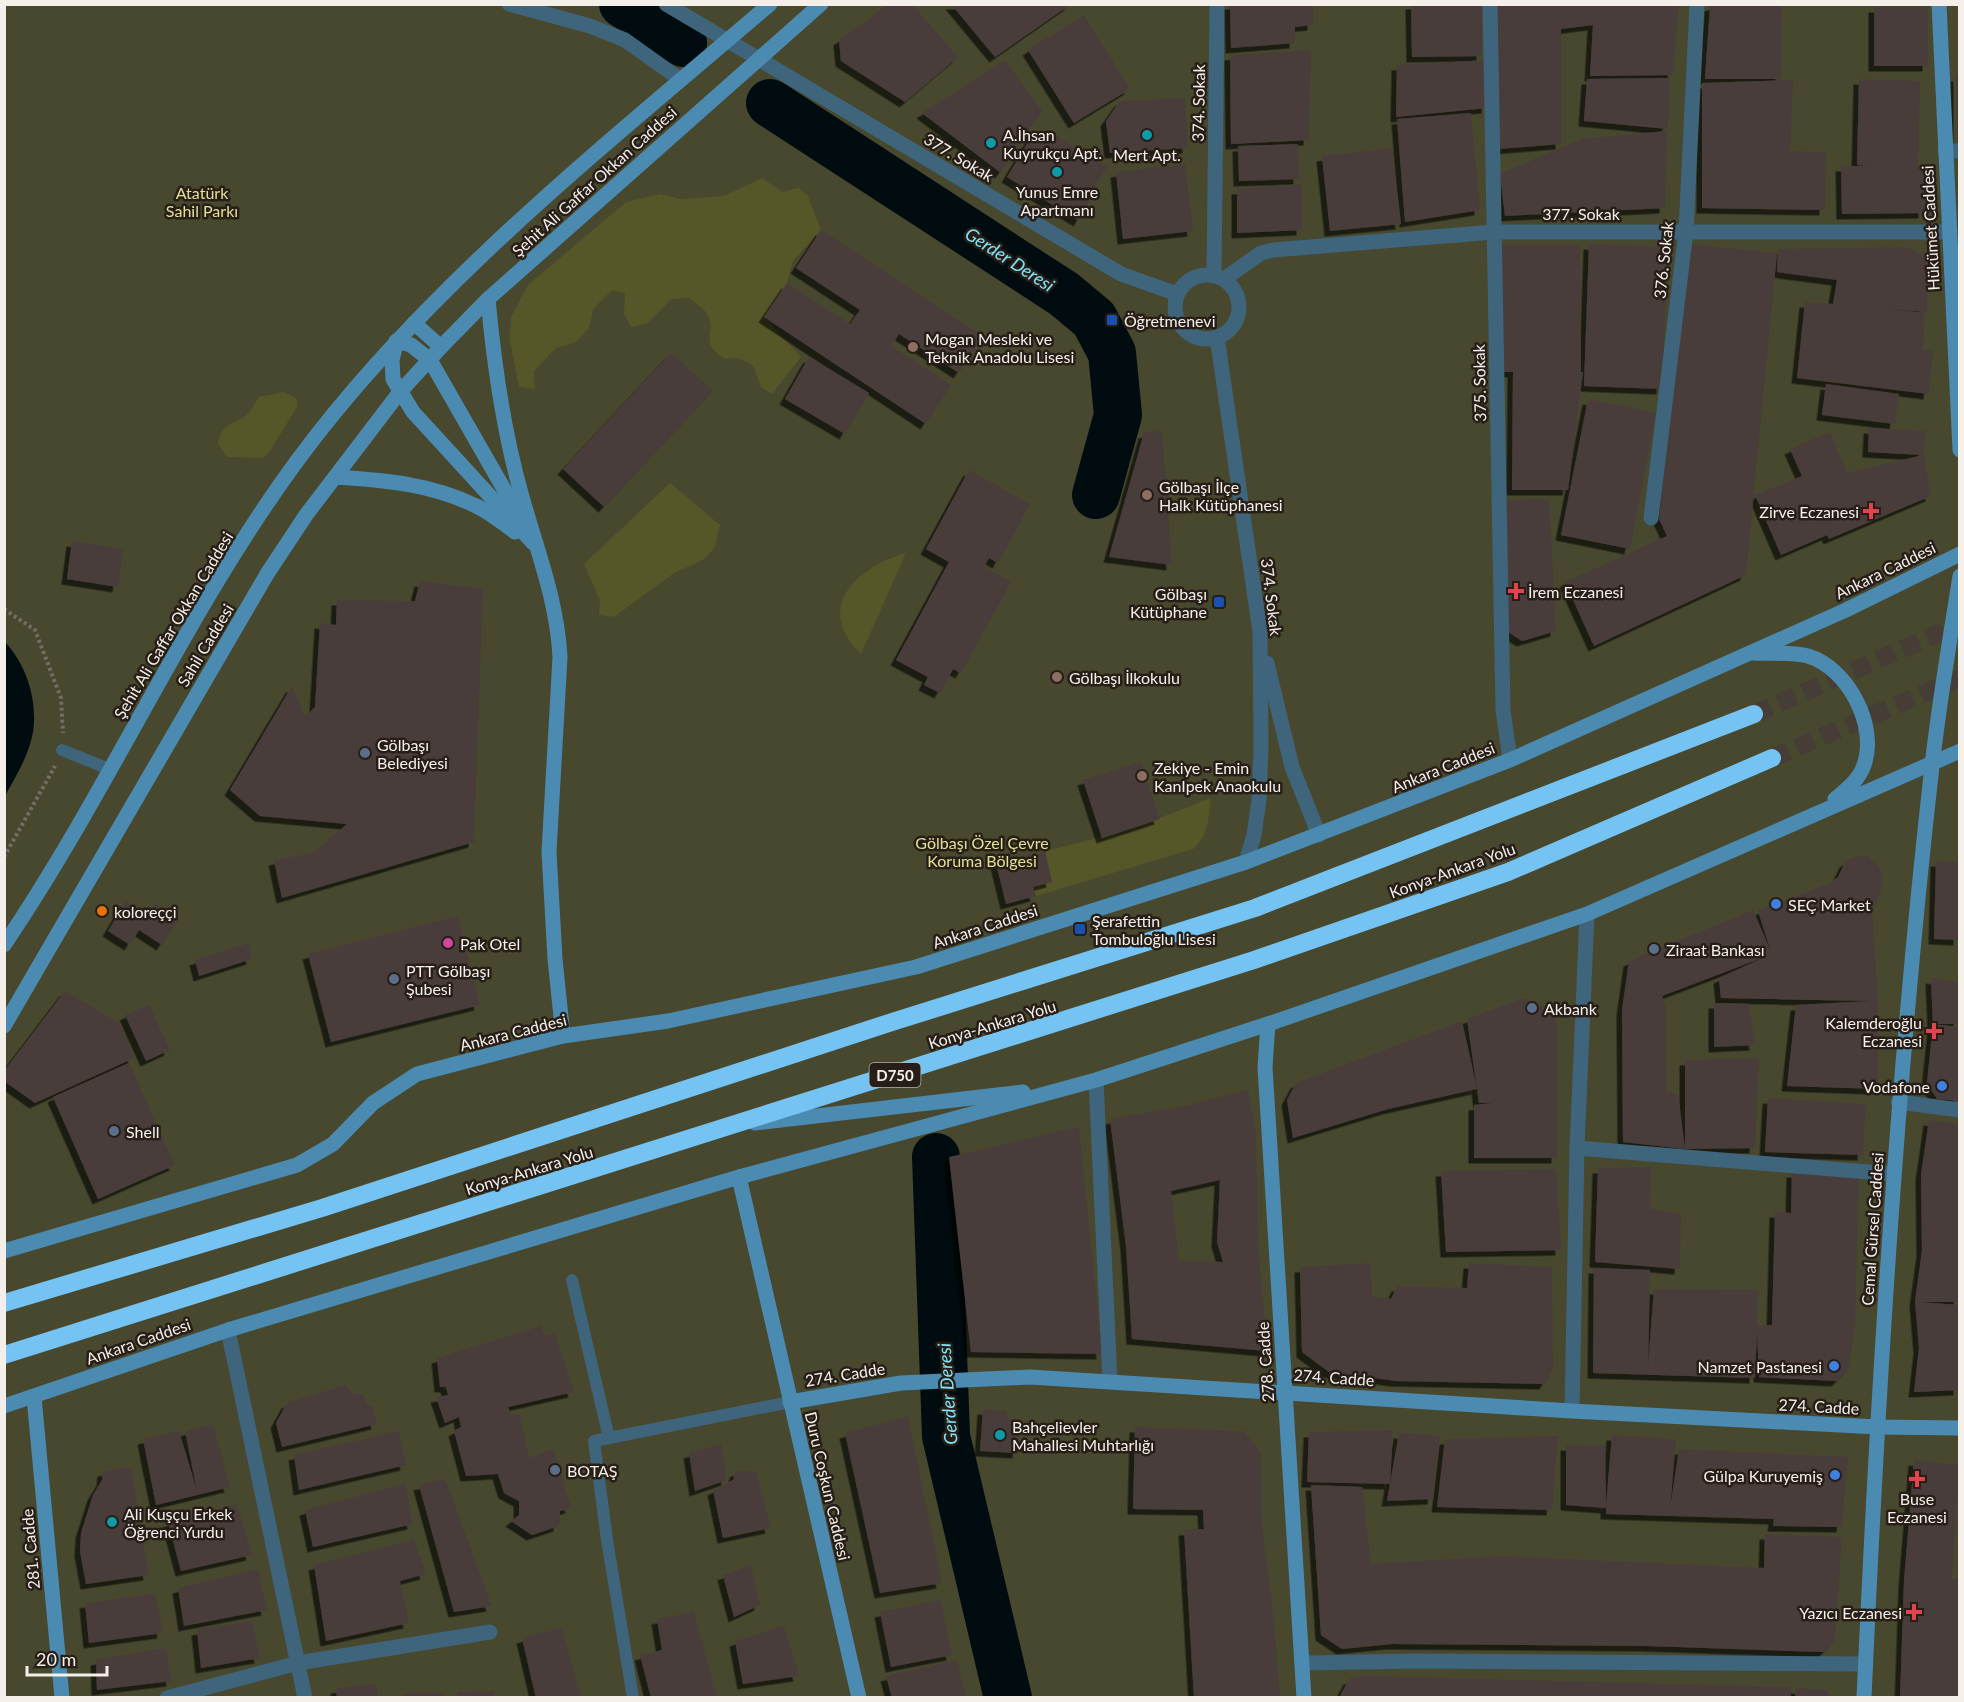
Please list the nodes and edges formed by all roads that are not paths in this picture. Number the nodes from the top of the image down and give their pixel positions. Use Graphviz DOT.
graph roads {
  1 [pos="509,4"];
  2 [pos="666,4"];
  3 [pos="770,4"];
  4 [pos="821,4"];
  5 [pos="1218,4"];
  6 [pos="1490,4"];
  7 [pos="1697,4"];
  8 [pos="1939,4"];
  9 [pos="728,40"];
  10 [pos="760,58"];
  11 [pos="681,80"];
  12 [pos="1952,151"];
  13 [pos="1686,231"];
  14 [pos="1494,232"];
  15 [pos="1948,232"];
  16 [pos="1219,277"];
  17 [pos="1177,294"];
  18 [pos="488,299"];
  19 [pos="414,323"];
  20 [pos="1217,338"];
  21 [pos="396,341"];
  22 [pos="441,347"];
  23 [pos="430,360"];
  24 [pos="399,393"];
  25 [pos="1959,450"];
  26 [pos="335,477"];
  27 [pos="1651,518"];
  28 [pos="537,547"];
  29 [pos="1959,554"];
  30 [pos="1959,576"];
  31 [pos="1260,632"];
  32 [pos="1751,652"];
  33 [pos="1754,714"];
  34 [pos="62,750"];
  35 [pos="1959,751"];
  36 [pos="1772,758"];
  37 [pos="1510,760"];
  38 [pos="1932,763"];
  39 [pos="109,769"];
  40 [pos="1818,812"];
  41 [pos="1319,835"];
  42 [pos="1246,862"];
  43 [pos="1587,914"];
  44 [pos="4,945"];
  45 [pos="1268,1024"];
  46 [pos="4,1026"];
  47 [pos="563,1036"];
  48 [pos="1096,1080"];
  49 [pos="1072,1086"];
  50 [pos="1898,1102"];
  51 [pos="1959,1110"];
  52 [pos="734,1126"];
  53 [pos="1577,1148"];
  54 [pos="1893,1174"];
  55 [pos="739,1178"];
  56 [pos="4,1251"];
  57 [pos="572,1280"];
  58 [pos="4,1303"];
  59 [pos="228,1329"];
  60 [pos="4,1355"];
  61 [pos="1110,1381"];
  62 [pos="1285,1391"];
  63 [pos="34,1397"];
  64 [pos="790,1402"];
  65 [pos="4,1406"];
  66 [pos="1572,1411"];
  67 [pos="1877,1427"];
  68 [pos="1959,1428"];
  69 [pos="609,1438"];
  70 [pos="490,1632"];
  71 [pos="1302,1663"];
  72 [pos="298,1664"];
  73 [pos="1866,1664"];
  74 [pos="62,1698"];
  75 [pos="167,1698"];
  76 [pos="305,1698"];
  77 [pos="633,1698"];
  78 [pos="859,1698"];
  79 [pos="1304,1698"];
  80 [pos="1864,1698"];
  1 -- 11 [label="street"];
  2 -- 9 [label="street, 377. Sokak"];
  3 -- 9 [label="street, Şehit Ali Gaffar Okkan Caddesi"];
  4 -- 10 [label="street, Şehit Ali Gaffar Okkan Caddesi"];
  5 -- 16 [label="street, 374. Sokak"];
  6 -- 14 [label="street, 375. Sokak"];
  7 -- 13 [label="street, 376. Sokak"];
  8 -- 12 [label="street, Hükümet Caddesi"];
  9 -- 10 [label="street, 377. Sokak"];
  9 -- 11 [label="street, Şehit Ali Gaffar Okkan Caddesi"];
  10 -- 17 [label="street, 377. Sokak"];
  10 -- 18 [label="street, Şehit Ali Gaffar Okkan Caddesi"];
  11 -- 19 [label="street, Şehit Ali Gaffar Okkan Caddesi"];
  12 -- 15 [label="street, Hükümet Caddesi"];
  13 -- 14 [label="street, 377. Sokak"];
  13 -- 15 [label="street, 377. Sokak"];
  13 -- 27 [label="street, 376. Sokak"];
  14 -- 16 [label="street, 377. Sokak"];
  14 -- 37 [label="street, 375. Sokak"];
  15 -- 25 [label="street, Hükümet Caddesi"];
  16 -- 17 [label="street"];
  16 -- 20 [label="street"];
  17 -- 20 [label="street"];
  18 -- 22 [label="street, Şehit Ali Gaffar Okkan Caddesi"];
  18 -- 28 [label="street"];
  19 -- 21 [label="street, Şehit Ali Gaffar Okkan Caddesi"];
  19 -- 22 [label="street"];
  20 -- 31 [label="street, 374. Sokak"];
  21 -- 23 [label="street"];
  21 -- 24 [label="street"];
  21 -- 39 [label="street, Şehit Ali Gaffar Okkan Caddesi"];
  22 -- 23 [label="street, Şehit Ali Gaffar Okkan Caddesi"];
  23 -- 24 [label="street, Şehit Ali Gaffar Okkan Caddesi"];
  23 -- 28 [label="street"];
  24 -- 26 [label="street, Şehit Ali Gaffar Okkan Caddesi"];
  24 -- 28 [label="street"];
  26 -- 28 [label="street"];
  26 -- 46 [label="street, Sahil Caddesi"];
  28 -- 47 [label="street"];
  29 -- 32 [label="street, Ankara Caddesi"];
  30 -- 38 [label="street"];
  31 -- 41 [label="street"];
  31 -- 42 [label="street, 374. Sokak"];
  32 -- 37 [label="street, Ankara Caddesi"];
  32 -- 40 [label="street"];
  33 -- 58 [label="highway"];
  34 -- 39 [label="lane"];
  35 -- 38 [label="street, Ankara Caddesi"];
  36 -- 52 [label="highway, Konya-Ankara Yolu / D750"];
  37 -- 41 [label="street, Ankara Caddesi"];
  38 -- 40 [label="street, Ankara Caddesi"];
  38 -- 50 [label="street, Cemal Gürsel Caddesi"];
  39 -- 44 [label="street, Şehit Ali Gaffar Okkan Caddesi"];
  40 -- 43 [label="street, Ankara Caddesi"];
  41 -- 42 [label="street, Ankara Caddesi"];
  42 -- 47 [label="street, Ankara Caddesi"];
  43 -- 45 [label="street, Ankara Caddesi"];
  43 -- 53 [label="street"];
  45 -- 48 [label="street, Ankara Caddesi"];
  45 -- 62 [label="street, 278. Cadde"];
  47 -- 56 [label="street, Ankara Caddesi"];
  48 -- 49 [label="street, Ankara Caddesi"];
  48 -- 61 [label="street"];
  49 -- 52 [label="street"];
  49 -- 55 [label="street, Ankara Caddesi"];
  50 -- 51 [label="street"];
  50 -- 54 [label="street, Cemal Gürsel Caddesi"];
  52 -- 60 [label="highway, Konya-Ankara Yolu / D750"];
  53 -- 54 [label="street"];
  53 -- 66 [label="street"];
  54 -- 67 [label="street, Cemal Gürsel Caddesi"];
  55 -- 59 [label="street, Ankara Caddesi"];
  55 -- 64 [label="street, Duru Coşkun Caddesi"];
  57 -- 69 [label="lane"];
  59 -- 63 [label="street, Ankara Caddesi"];
  59 -- 72 [label="street"];
  61 -- 62 [label="street, 274. Cadde"];
  61 -- 64 [label="street, 274. Cadde"];
  62 -- 66 [label="street, 274. Cadde"];
  62 -- 71 [label="street, 278. Cadde"];
  63 -- 65 [label="street, Ankara Caddesi"];
  63 -- 74 [label="street, 281. Cadde"];
  64 -- 69 [label="lane"];
  64 -- 78 [label="street, Duru Coşkun Caddesi"];
  66 -- 67 [label="street, 274. Cadde"];
  67 -- 68 [label="street, 274. Cadde"];
  67 -- 73 [label="street, Cemal Gürsel Caddesi"];
  69 -- 77 [label="lane"];
  70 -- 72 [label="street"];
  71 -- 73 [label="street"];
  71 -- 79 [label="street, 278. Cadde"];
  72 -- 75 [label="street"];
  72 -- 76 [label="street"];
  73 -- 80 [label="street, Cemal Gürsel Caddesi"];
}
